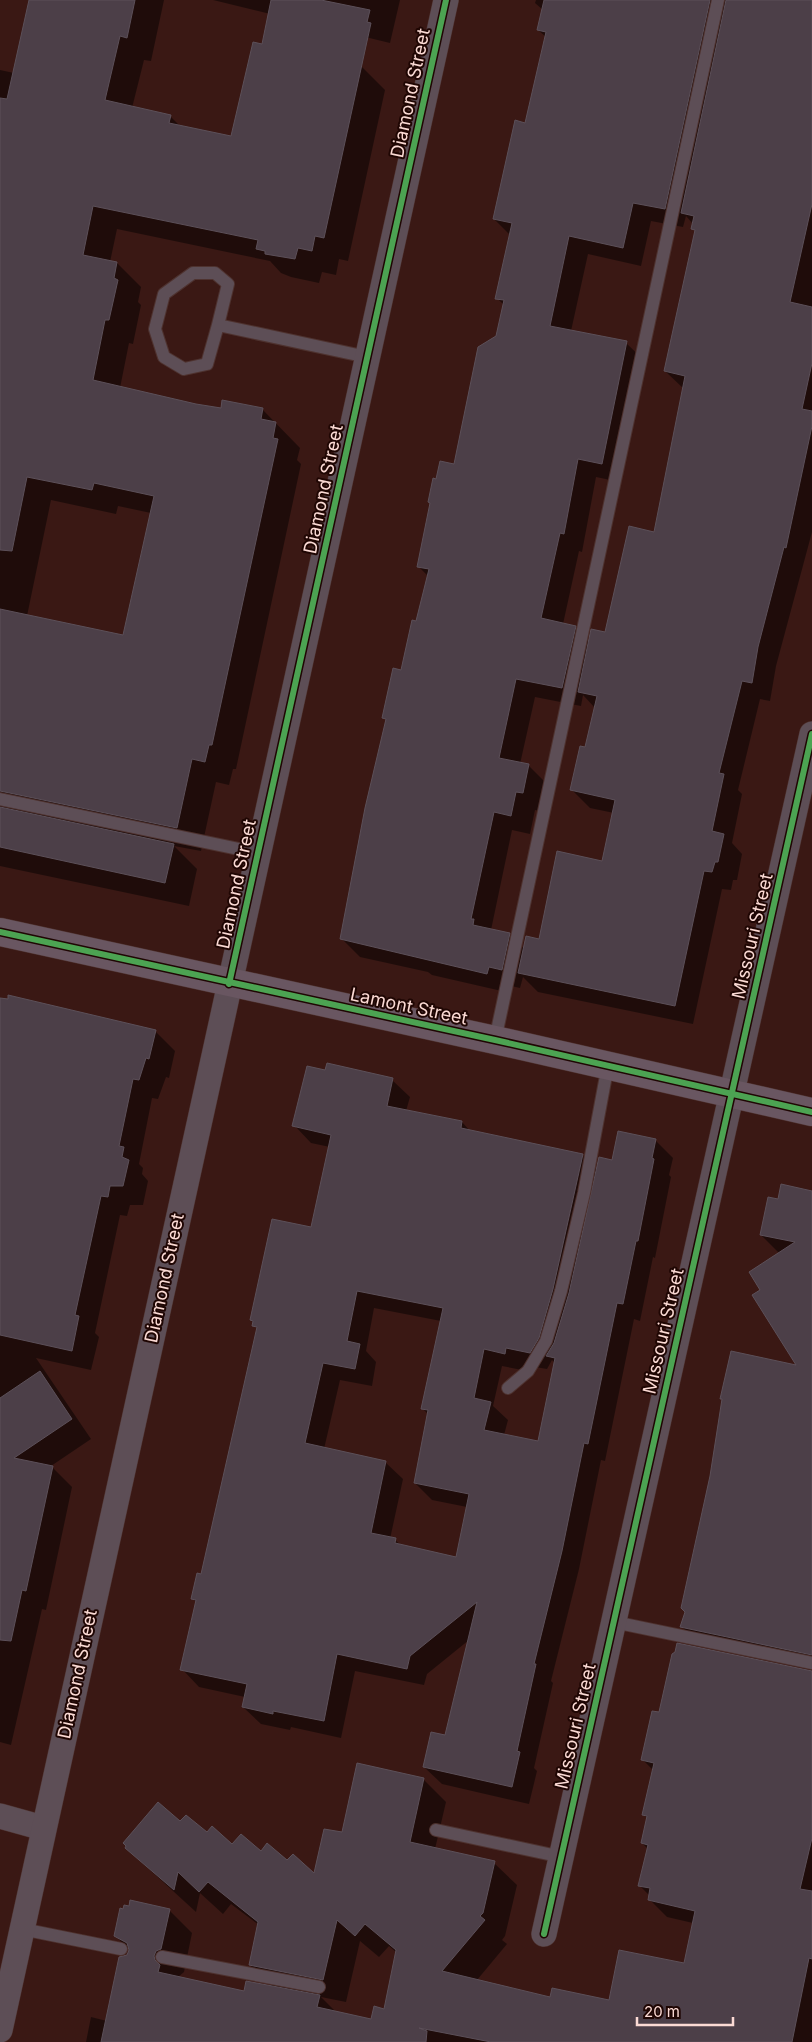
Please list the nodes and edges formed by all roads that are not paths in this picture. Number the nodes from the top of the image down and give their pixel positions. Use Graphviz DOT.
graph roads {
  1 [pos="446,0"];
  2 [pos="718,0"];
  3 [pos="218,325"];
  4 [pos="367,358"];
  5 [pos="812,734"];
  6 [pos="0,799"];
  7 [pos="258,853"];
  8 [pos="0,932"];
  9 [pos="229,984"];
  10 [pos="495,1040"];
  11 [pos="608,1065"];
  12 [pos="732,1092"];
  13 [pos="812,1112"];
  14 [pos="508,1388"];
  15 [pos="614,1622"];
  16 [pos="812,1662"];
  17 [pos="0,1816"];
  18 [pos="43,1828"];
  19 [pos="436,1830"];
  20 [pos="562,1857"];
  21 [pos="22,1928"];
  22 [pos="544,1934"];
  23 [pos="121,1949"];
  24 [pos="162,1957"];
  25 [pos="319,1987"];
  26 [pos="0,2030"];
  1 -- 4 [label="street, Diamond Street"];
  2 -- 10 [label="lane"];
  3 -- 3 [label="lane"];
  3 -- 4 [label="lane"];
  4 -- 7 [label="street, Diamond Street"];
  5 -- 12 [label="street, Missouri Street"];
  6 -- 7 [label="lane"];
  7 -- 9 [label="street, Diamond Street"];
  8 -- 9 [label="street, Lamont Street"];
  9 -- 10 [label="street, Lamont Street"];
  9 -- 18 [label="street, Diamond Street"];
  10 -- 11 [label="street, Lamont Street"];
  11 -- 12 [label="street, Lamont Street"];
  11 -- 14 [label="lane"];
  12 -- 13 [label="street, Lamont Street"];
  12 -- 15 [label="street, Missouri Street"];
  15 -- 16 [label="lane"];
  15 -- 20 [label="street, Missouri Street"];
  17 -- 18 [label="street"];
  18 -- 21 [label="street, Diamond Street"];
  19 -- 20 [label="lane"];
  20 -- 22 [label="street, Missouri Street"];
  21 -- 23 [label="lane"];
  21 -- 26 [label="street, Diamond Street"];
  24 -- 25 [label="lane"];
}
